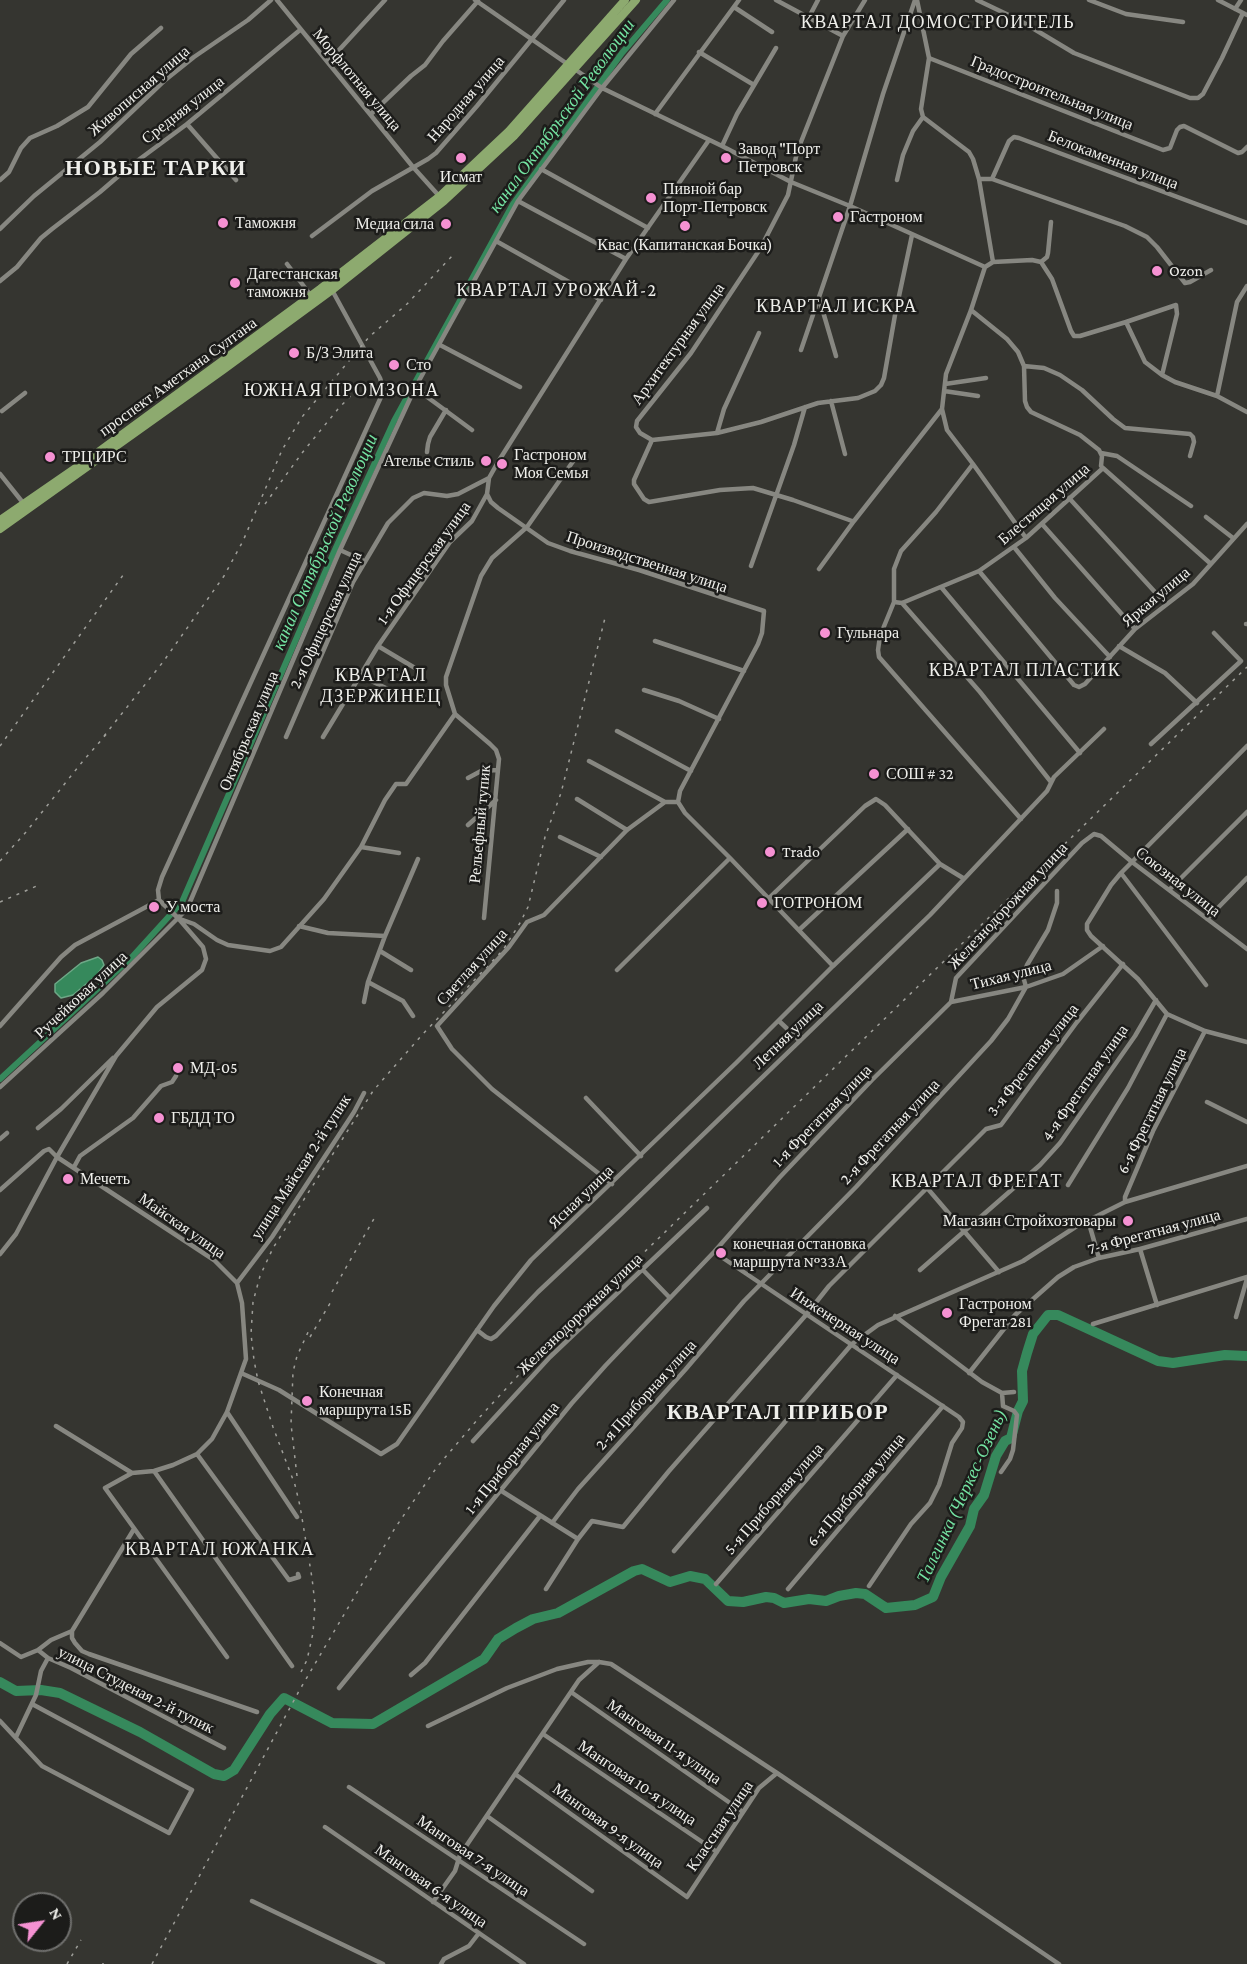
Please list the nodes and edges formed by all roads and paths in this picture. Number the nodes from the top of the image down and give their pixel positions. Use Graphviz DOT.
graph roads {
  1 [pos="271,0"];
  2 [pos="277,0"];
  3 [pos="385,0"];
  4 [pos="564,0"];
  5 [pos="625,0"];
  6 [pos="636,0"];
  7 [pos="674,0"];
  8 [pos="739,0"];
  9 [pos="776,0"];
  10 [pos="818,0"];
  11 [pos="865,0"];
  12 [pos="916,0"];
  13 [pos="977,0"];
  14 [pos="1089,0"];
  15 [pos="1218,0"];
  16 [pos="1241,0"];
  17 [pos="477,1"];
  18 [pos="734,7"];
  19 [pos="1235,9"];
  20 [pos="1245,14"];
  21 [pos="809,17"];
  22 [pos="1183,22"];
  23 [pos="161,28"];
  24 [pos="300,30"];
  25 [pos="772,32"];
  26 [pos="843,36"];
  27 [pos="532,38"];
  28 [pos="776,48"];
  29 [pos="699,52"];
  30 [pos="929,58"];
  31 [pos="328,62"];
  32 [pos="572,67"];
  33 [pos="754,85"];
  34 [pos="600,87"];
  35 [pos="371,114"];
  36 [pos="655,114"];
  37 [pos="923,117"];
  38 [pos="187,123"];
  39 [pos="710,140"];
  40 [pos="722,146"];
  41 [pos="1246,150"];
  42 [pos="413,167"];
  43 [pos="541,169"];
  44 [pos="979,179"];
  45 [pos="992,179"];
  46 [pos="0,180"];
  47 [pos="236,180"];
  48 [pos="897,180"];
  49 [pos="791,182"];
  50 [pos="442,199"];
  51 [pos="518,201"];
  52 [pos="850,206"];
  53 [pos="1051,222"];
  54 [pos="1247,223"];
  55 [pos="648,228"];
  56 [pos="0,229"];
  57 [pos="912,235"];
  58 [pos="312,236"];
  59 [pos="496,241"];
  60 [pos="626,259"];
  61 [pos="993,261"];
  62 [pos="1041,262"];
  63 [pos="287,264"];
  64 [pos="985,267"];
  65 [pos="1211,270"];
  66 [pos="0,281"];
  67 [pos="329,286"];
  68 [pos="1247,286"];
  69 [pos="819,298"];
  70 [pos="312,299"];
  71 [pos="601,300"];
  72 [pos="971,310"];
  73 [pos="1126,322"];
  74 [pos="759,333"];
  75 [pos="440,345"];
  76 [pos="801,350"];
  77 [pos="836,356"];
  78 [pos="1024,366"];
  79 [pos="1162,375"];
  80 [pos="986,378"];
  81 [pos="945,384"];
  82 [pos="520,387"];
  83 [pos="415,388"];
  84 [pos="944,391"];
  85 [pos="25,393"];
  86 [pos="978,396"];
  87 [pos="1217,396"];
  88 [pos="831,401"];
  89 [pos="805,407"];
  90 [pos="942,409"];
  91 [pos="1,410"];
  92 [pos="446,411"];
  93 [pos="1247,412"];
  94 [pos="472,430"];
  95 [pos="717,433"];
  96 [pos="651,440"];
  97 [pos="427,453"];
  98 [pos="1101,453"];
  99 [pos="845,454"];
  100 [pos="1190,456"];
  101 [pos="574,460"];
  102 [pos="973,464"];
  103 [pos="1103,468"];
  104 [pos="0,474"];
  105 [pos="489,478"];
  106 [pos="487,494"];
  107 [pos="776,494"];
  108 [pos="1069,498"];
  109 [pos="25,506"];
  110 [pos="1191,507"];
  111 [pos="1206,517"];
  112 [pos="0,520"];
  113 [pos="854,521"];
  114 [pos="1042,524"];
  115 [pos="1247,524"];
  116 [pos="527,527"];
  117 [pos="0,529"];
  118 [pos="1026,538"];
  119 [pos="1233,538"];
  120 [pos="1014,548"];
  121 [pos="340,550"];
  122 [pos="364,561"];
  123 [pos="1211,564"];
  124 [pos="751,566"];
  125 [pos="819,568"];
  126 [pos="979,571"];
  127 [pos="941,587"];
  128 [pos="894,602"];
  129 [pos="902,603"];
  130 [pos="1166,603"];
  131 [pos="1135,629"];
  132 [pos="1214,633"];
  133 [pos="656,641"];
  134 [pos="378,646"];
  135 [pos="1119,646"];
  136 [pos="1110,657"];
  137 [pos="415,668"];
  138 [pos="744,671"];
  139 [pos="361,676"];
  140 [pos="644,690"];
  141 [pos="392,691"];
  142 [pos="1197,703"];
  143 [pos="455,714"];
  144 [pos="719,719"];
  145 [pos="1104,729"];
  146 [pos="617,731"];
  147 [pos="286,737"];
  148 [pos="323,737"];
  149 [pos="1151,744"];
  150 [pos="1247,746"];
  151 [pos="1080,753"];
  152 [pos="589,760"];
  153 [pos="498,770"];
  154 [pos="691,771"];
  155 [pos="468,778"];
  156 [pos="1051,782"];
  157 [pos="577,799"];
  158 [pos="496,801"];
  159 [pos="665,802"];
  160 [pos="678,802"];
  161 [pos="1247,812"];
  162 [pos="1021,819"];
  163 [pos="468,825"];
  164 [pos="908,829"];
  165 [pos="627,830"];
  166 [pos="1094,834"];
  167 [pos="561,837"];
  168 [pos="361,847"];
  169 [pos="399,854"];
  170 [pos="602,856"];
  171 [pos="730,858"];
  172 [pos="418,859"];
  173 [pos="1132,862"];
  174 [pos="940,864"];
  175 [pos="1120,873"];
  176 [pos="963,878"];
  177 [pos="1247,878"];
  178 [pos="1169,890"];
  179 [pos="1057,891"];
  180 [pos="769,898"];
  181 [pos="159,900"];
  182 [pos="178,918"];
  183 [pos="484,918"];
  184 [pos="1207,919"];
  185 [pos="299,926"];
  186 [pos="799,930"];
  187 [pos="386,936"];
  188 [pos="1103,946"];
  189 [pos="1247,948"];
  190 [pos="380,951"];
  191 [pos="1123,964"];
  192 [pos="833,966"];
  193 [pos="411,970"];
  194 [pos="617,970"];
  195 [pos="368,982"];
  196 [pos="1206,985"];
  197 [pos="1026,987"];
  198 [pos="1156,1000"];
  199 [pos="364,1002"];
  200 [pos="951,1002"];
  201 [pos="1167,1014"];
  202 [pos="413,1016"];
  203 [pos="779,1021"];
  204 [pos="0,1026"];
  205 [pos="1204,1031"];
  206 [pos="800,1041"];
  207 [pos="1247,1042"];
  208 [pos="116,1056"];
  209 [pos="176,1076"];
  210 [pos="0,1087"];
  211 [pos="364,1093"];
  212 [pos="586,1098"];
  213 [pos="1207,1102"];
  214 [pos="1247,1122"];
  215 [pos="38,1128"];
  216 [pos="7,1133"];
  217 [pos="0,1139"];
  218 [pos="641,1156"];
  219 [pos="57,1157"];
  220 [pos="1247,1166"];
  221 [pos="74,1167"];
  222 [pos="612,1184"];
  223 [pos="1068,1185"];
  224 [pos="928,1189"];
  225 [pos="0,1190"];
  226 [pos="1125,1203"];
  227 [pos="707,1208"];
  228 [pos="1247,1219"];
  229 [pos="1088,1220"];
  230 [pos="964,1230"];
  231 [pos="1140,1249"];
  232 [pos="714,1252"];
  233 [pos="0,1254"];
  234 [pos="1099,1258"];
  235 [pos="643,1270"];
  236 [pos="920,1270"];
  237 [pos="999,1272"];
  238 [pos="1247,1278"];
  239 [pos="237,1283"];
  240 [pos="760,1284"];
  241 [pos="670,1298"];
  242 [pos="1157,1305"];
  243 [pos="806,1315"];
  244 [pos="895,1316"];
  245 [pos="1236,1317"];
  246 [pos="1093,1324"];
  247 [pos="477,1330"];
  248 [pos="852,1344"];
  249 [pos="241,1373"];
  250 [pos="969,1373"];
  251 [pos="897,1375"];
  252 [pos="1014,1392"];
  253 [pos="1002,1394"];
  254 [pos="943,1406"];
  255 [pos="227,1412"];
  256 [pos="56,1426"];
  257 [pos="473,1441"];
  258 [pos="197,1454"];
  259 [pos="154,1471"];
  260 [pos="1001,1472"];
  261 [pos="132,1473"];
  262 [pos="500,1490"];
  263 [pos="540,1516"];
  264 [pos="297,1517"];
  265 [pos="552,1523"];
  266 [pos="134,1529"];
  267 [pos="578,1539"];
  268 [pos="674,1551"];
  269 [pos="298,1574"];
  270 [pos="716,1584"];
  271 [pos="868,1586"];
  272 [pos="788,1588"];
  273 [pos="546,1589"];
  274 [pos="72,1631"];
  275 [pos="0,1643"];
  276 [pos="38,1650"];
  277 [pos="48,1658"];
  278 [pos="227,1658"];
  279 [pos="599,1662"];
  280 [pos="292,1665"];
  281 [pos="411,1675"];
  282 [pos="339,1688"];
  283 [pos="571,1692"];
  284 [pos="32,1704"];
  285 [pos="257,1712"];
  286 [pos="0,1721"];
  287 [pos="428,1726"];
  288 [pos="543,1734"];
  289 [pos="16,1737"];
  290 [pos="224,1748"];
  291 [pos="777,1773"];
  292 [pos="516,1774"];
  293 [pos="349,1787"];
  294 [pos="743,1812"];
  295 [pos="487,1816"];
  296 [pos="325,1827"];
  297 [pos="717,1852"];
  298 [pos="458,1860"];
  299 [pos="592,1892"];
  300 [pos="687,1897"];
  301 [pos="252,1901"];
  302 [pos="433,1902"];
  303 [pos="479,1933"];
  304 [pos="584,1944"];
  305 [pos="383,1964"];
  306 [pos="441,1964"];
  307 [pos="524,1964"];
  308 [pos="1059,1964"];
  1 -- 56 [label="street, Живописная улица"];
  2 -- 24 [label="street, Морфлотная улица"];
  3 -- 31 [label="street"];
  4 -- 27 [label="street, Народная улица"];
  5 -- 32 [label="main road"];
  6 -- 32 [label="main road"];
  7 -- 34 [label="street, Октябрьская улица"];
  8 -- 18 [label="street"];
  9 -- 21 [label="street"];
  10 -- 21 [label="street"];
  11 -- 26 [label="street, Архитектурная улица"];
  12 -- 30 [label="street"];
  12 -- 52 [label="street"];
  13 -- 20 [label="street"];
  14 -- 22 [label="street"];
  15 -- 19 [label="street"];
  16 -- 19 [label="street"];
  17 -- 27 [label="street"];
  17 -- 35 [label="street"];
  18 -- 25 [label="street"];
  18 -- 29 [label="street"];
  19 -- 20 [label="street"];
  21 -- 26 [label="street"];
  23 -- 46 [label="street"];
  24 -- 31 [label="street, Морфлотная улица"];
  24 -- 38 [label="street, Средняя улица"];
  26 -- 49 [label="street, Архитектурная улица"];
  27 -- 32 [label="street"];
  27 -- 42 [label="street, Народная улица"];
  28 -- 33 [label="street"];
  29 -- 33 [label="street"];
  29 -- 36 [label="street"];
  30 -- 37 [label="street"];
  30 -- 41 [label="street, Градостроительная улица"];
  31 -- 35 [label="street, Морфлотная улица"];
  32 -- 34 [label="street"];
  32 -- 50 [label="main road"];
  33 -- 40 [label="street"];
  34 -- 36 [label="street"];
  34 -- 43 [label="street, Октябрьская улица"];
  35 -- 42 [label="street, Морфлотная улица"];
  36 -- 39 [label="street"];
  37 -- 44 [label="street"];
  37 -- 48 [label="street"];
  38 -- 47 [label="street"];
  38 -- 66 [label="street, Средняя улица"];
  39 -- 40 [label="street"];
  39 -- 55 [label="street"];
  40 -- 49 [label="street"];
  42 -- 50 [label="street, Морфлотная улица"];
  42 -- 58 [label="street, Народная улица"];
  43 -- 51 [label="street, Октябрьская улица"];
  43 -- 55 [label="street"];
  44 -- 45 [label="street"];
  44 -- 61 [label="street"];
  45 -- 54 [label="street, Белокаменная улица"];
  45 -- 65 [label="street"];
  49 -- 52 [label="street"];
  49 -- 96 [label="street, Архитектурная улица"];
  50 -- 67 [label="main road"];
  51 -- 59 [label="street, Октябрьская улица"];
  51 -- 60 [label="street"];
  52 -- 57 [label="street"];
  52 -- 69 [label="street"];
  53 -- 62 [label="street"];
  55 -- 60 [label="street"];
  57 -- 64 [label="street"];
  57 -- 88 [label="street"];
  59 -- 71 [label="street"];
  59 -- 75 [label="street, Октябрьская улица"];
  60 -- 71 [label="street"];
  61 -- 62 [label="street"];
  61 -- 64 [label="street"];
  62 -- 73 [label="street"];
  63 -- 70 [label="street"];
  64 -- 72 [label="street"];
  67 -- 70 [label="main road"];
  67 -- 181 [label="street"];
  68 -- 87 [label="street"];
  69 -- 76 [label="street"];
  69 -- 77 [label="street"];
  70 -- 109 [label="main road"];
  71 -- 105 [label="street"];
  72 -- 78 [label="street, Блестящая улица"];
  72 -- 81 [label="street"];
  73 -- 79 [label="street"];
  73 -- 79 [label="street"];
  74 -- 95 [label="street"];
  75 -- 82 [label="street"];
  75 -- 83 [label="street, Октябрьская улица"];
  78 -- 98 [label="street, Блестящая улица"];
  78 -- 100 [label="street"];
  79 -- 87 [label="street"];
  80 -- 81 [label="street"];
  81 -- 84 [label="street"];
  83 -- 92 [label="street"];
  83 -- 121 [label="street, Октябрьская улица"];
  84 -- 86 [label="street"];
  84 -- 90 [label="street"];
  85 -- 91 [label="street"];
  87 -- 93 [label="street"];
  88 -- 89 [label="street"];
  88 -- 99 [label="street"];
  89 -- 95 [label="street"];
  89 -- 107 [label="street"];
  90 -- 102 [label="street"];
  90 -- 113 [label="street"];
  92 -- 94 [label="street"];
  92 -- 97 [label="street"];
  95 -- 96 [label="street"];
  96 -- 107 [label="street"];
  98 -- 103 [label="street, Блестящая улица"];
  98 -- 110 [label="street"];
  101 -- 116 [label="street"];
  102 -- 118 [label="street"];
  102 -- 128 [label="street"];
  103 -- 108 [label="street, Блестящая улица"];
  103 -- 123 [label="street"];
  104 -- 109 [label="street"];
  105 -- 106 [label="street"];
  105 -- 122 [label="street, 2-я Офицерская улица"];
  106 -- 116 [label="street, Производственная улица"];
  106 -- 134 [label="street, 1-я Офицерская улица"];
  107 -- 113 [label="street"];
  107 -- 124 [label="street"];
  108 -- 114 [label="street, Блестящая улица"];
  108 -- 130 [label="street"];
  109 -- 112 [label="main road"];
  109 -- 117 [label="main road"];
  111 -- 119 [label="street"];
  113 -- 125 [label="street"];
  114 -- 118 [label="street, Блестящая улица"];
  114 -- 131 [label="street"];
  115 -- 119 [label="street, Яркая улица"];
  116 -- 138 [label="street, Производственная улица"];
  116 -- 143 [label="street"];
  118 -- 120 [label="street, Блестящая улица"];
  119 -- 123 [label="street, Яркая улица"];
  120 -- 126 [label="street, Блестящая улица"];
  120 -- 136 [label="street"];
  121 -- 122 [label="street"];
  121 -- 182 [label="street, Октябрьская улица"];
  122 -- 147 [label="street, 2-я Офицерская улица"];
  123 -- 130 [label="street, Яркая улица"];
  126 -- 127 [label="street, Блестящая улица"];
  126 -- 136 [label="street, Яркая улица"];
  127 -- 129 [label="street, Блестящая улица"];
  127 -- 151 [label="street"];
  128 -- 129 [label="street, Блестящая улица"];
  128 -- 162 [label="street"];
  129 -- 156 [label="street"];
  130 -- 131 [label="street, Яркая улица"];
  131 -- 135 [label="street, Яркая улица"];
  132 -- 142 [label="street"];
  133 -- 138 [label="street"];
  134 -- 137 [label="street"];
  134 -- 139 [label="street, 1-я Офицерская улица"];
  135 -- 136 [label="street, Яркая улица"];
  135 -- 142 [label="street"];
  138 -- 144 [label="street, Производственная улица"];
  139 -- 141 [label="street"];
  139 -- 148 [label="street, 1-я Офицерская улица"];
  140 -- 144 [label="street"];
  142 -- 149 [label="street"];
  143 -- 153 [label="street, Рельефный тупик"];
  143 -- 168 [label="street"];
  144 -- 154 [label="street, Производственная улица"];
  145 -- 151 [label="street, Летняя улица"];
  146 -- 154 [label="street"];
  150 -- 173 [label="street"];
  151 -- 156 [label="street, Летняя улица"];
  152 -- 159 [label="street"];
  153 -- 155 [label="street"];
  153 -- 158 [label="street, Рельефный тупик"];
  154 -- 160 [label="street, Производственная улица"];
  156 -- 162 [label="street, Летняя улица"];
  157 -- 165 [label="street"];
  158 -- 163 [label="street"];
  158 -- 183 [label="street, Рельефный тупик"];
  159 -- 160 [label="street"];
  159 -- 165 [label="street, Светлая улица"];
  160 -- 171 [label="street"];
  161 -- 178 [label="street"];
  162 -- 176 [label="street, Летняя улица"];
  164 -- 174 [label="street"];
  164 -- 180 [label="street"];
  164 -- 186 [label="street"];
  165 -- 170 [label="street, Светлая улица"];
  166 -- 173 [label="street, Союзная улица"];
  166 -- 200 [label="street, Железнодорожная улица"];
  167 -- 170 [label="street"];
  168 -- 169 [label="street"];
  168 -- 185 [label="street"];
  170 -- 222 [label="street, Светлая улица"];
  171 -- 180 [label="street"];
  171 -- 194 [label="street"];
  172 -- 187 [label="street"];
  173 -- 175 [label="street"];
  173 -- 178 [label="street, Союзная улица"];
  174 -- 176 [label="street"];
  174 -- 192 [label="street, Ясная улица"];
  175 -- 188 [label="street"];
  175 -- 196 [label="street"];
  176 -- 206 [label="street, Летняя улица"];
  177 -- 184 [label="street"];
  178 -- 184 [label="street, Союзная улица"];
  179 -- 197 [label="street"];
  180 -- 186 [label="street"];
  181 -- 182 [label="street"];
  181 -- 204 [label="street"];
  182 -- 185 [label="street"];
  182 -- 208 [label="street"];
  182 -- 210 [label="street, Ручейковая улица"];
  184 -- 189 [label="street, Союзная улица"];
  185 -- 187 [label="street"];
  186 -- 192 [label="street"];
  187 -- 190 [label="street"];
  188 -- 191 [label="street"];
  188 -- 197 [label="street, Тихая улица"];
  190 -- 193 [label="street"];
  190 -- 195 [label="street"];
  191 -- 198 [label="street"];
  191 -- 224 [label="street, 3-я Фрегатная улица"];
  192 -- 203 [label="street, Ясная улица"];
  195 -- 199 [label="street"];
  195 -- 202 [label="street"];
  197 -- 200 [label="street, Тихая улица"];
  197 -- 240 [label="street, 2-я Фрегатная улица"];
  198 -- 201 [label="street"];
  198 -- 230 [label="street, 4-я Фрегатная улица"];
  200 -- 232 [label="street, 1-я Фрегатная улица"];
  201 -- 205 [label="street"];
  201 -- 223 [label="street"];
  203 -- 206 [label="street"];
  203 -- 218 [label="street, Ясная улица"];
  205 -- 207 [label="street"];
  205 -- 226 [label="street, 6-я Фрегатная улица"];
  206 -- 247 [label="street, Летняя улица"];
  208 -- 215 [label="street"];
  208 -- 219 [label="street"];
  209 -- 221 [label="street"];
  211 -- 239 [label="street, улица Майская 2-й тупик"];
  212 -- 218 [label="street"];
  213 -- 214 [label="street"];
  216 -- 217 [label="street"];
  218 -- 222 [label="street, Ясная улица"];
  219 -- 221 [label="street, Майская улица"];
  219 -- 225 [label="street"];
  219 -- 233 [label="street"];
  220 -- 226 [label="street"];
  221 -- 239 [label="street, Майская улица"];
  222 -- 247 [label="street, Ясная улица"];
  224 -- 230 [label="street"];
  224 -- 243 [label="street, 3-я Фрегатная улица"];
  226 -- 229 [label="street"];
  227 -- 235 [label="street, Железнодорожная улица"];
  228 -- 231 [label="street, 7-я Фрегатная улица"];
  229 -- 234 [label="street"];
  229 -- 237 [label="street"];
  230 -- 236 [label="street, 4-я Фрегатная улица"];
  230 -- 237 [label="street"];
  231 -- 234 [label="street, 7-я Фрегатная улица"];
  231 -- 242 [label="street"];
  232 -- 240 [label="street, Инженерная улица"];
  232 -- 241 [label="street, 1-я Приборная улица"];
  234 -- 250 [label="street, 7-я Фрегатная улица"];
  235 -- 241 [label="street"];
  235 -- 257 [label="street, Железнодорожная улица"];
  237 -- 244 [label="street"];
  238 -- 242 [label="street"];
  238 -- 245 [label="street"];
  239 -- 249 [label="street"];
  240 -- 243 [label="street, Инженерная улица"];
  240 -- 265 [label="street, 2-я Приборная улица"];
  241 -- 262 [label="street, 1-я Приборная улица"];
  242 -- 246 [label="street"];
  243 -- 248 [label="street, Инженерная улица"];
  243 -- 267 [label="street, 3-я Фрегатная улица"];
  244 -- 248 [label="street"];
  244 -- 250 [label="street"];
  247 -- 249 [label="street, Ясная улица"];
  248 -- 251 [label="street, Инженерная улица"];
  248 -- 268 [label="street"];
  249 -- 255 [label="street"];
  250 -- 253 [label="street"];
  251 -- 254 [label="street, Инженерная улица"];
  251 -- 270 [label="street, 5-я Приборная улица"];
  252 -- 253 [label="street"];
  253 -- 260 [label="street"];
  254 -- 271 [label="street, Инженерная улица"];
  254 -- 272 [label="street, 6-я Приборная улица"];
  255 -- 258 [label="street"];
  255 -- 264 [label="street"];
  256 -- 261 [label="street"];
  258 -- 259 [label="street"];
  258 -- 269 [label="street"];
  259 -- 261 [label="street"];
  259 -- 280 [label="street"];
  261 -- 266 [label="street"];
  262 -- 263 [label="street"];
  262 -- 282 [label="street, 1-я Приборная улица"];
  263 -- 265 [label="street"];
  263 -- 281 [label="street"];
  265 -- 267 [label="street"];
  266 -- 274 [label="street"];
  266 -- 278 [label="street"];
  267 -- 273 [label="street"];
  274 -- 276 [label="street"];
  274 -- 285 [label="street"];
  275 -- 276 [label="street"];
  276 -- 277 [label="street, улица Студеная 2-й тупик"];
  277 -- 284 [label="street"];
  277 -- 290 [label="street, улица Студеная 2-й тупик"];
  279 -- 283 [label="street"];
  279 -- 287 [label="street"];
  279 -- 291 [label="street"];
  283 -- 288 [label="street"];
  283 -- 294 [label="street, Манговая 11-я улица"];
  284 -- 289 [label="street"];
  284 -- 289 [label="street"];
  286 -- 289 [label="street"];
  288 -- 292 [label="street"];
  288 -- 297 [label="street, Манговая 10-я улица"];
  291 -- 294 [label="street, Классная улица"];
  291 -- 308 [label="street"];
  292 -- 295 [label="street"];
  292 -- 300 [label="street, Манговая 9-я улица"];
  293 -- 298 [label="street, Манговая 7-я улица"];
  294 -- 297 [label="street, Классная улица"];
  295 -- 298 [label="street"];
  295 -- 299 [label="street"];
  296 -- 302 [label="street, Манговая 6-я улица"];
  297 -- 300 [label="street, Классная улица"];
  298 -- 302 [label="street"];
  298 -- 304 [label="street, Манговая 7-я улица"];
  301 -- 305 [label="street"];
  302 -- 303 [label="street, Манговая 6-я улица"];
  303 -- 306 [label="street"];
  303 -- 307 [label="street, Манговая 6-я улица"];
}
